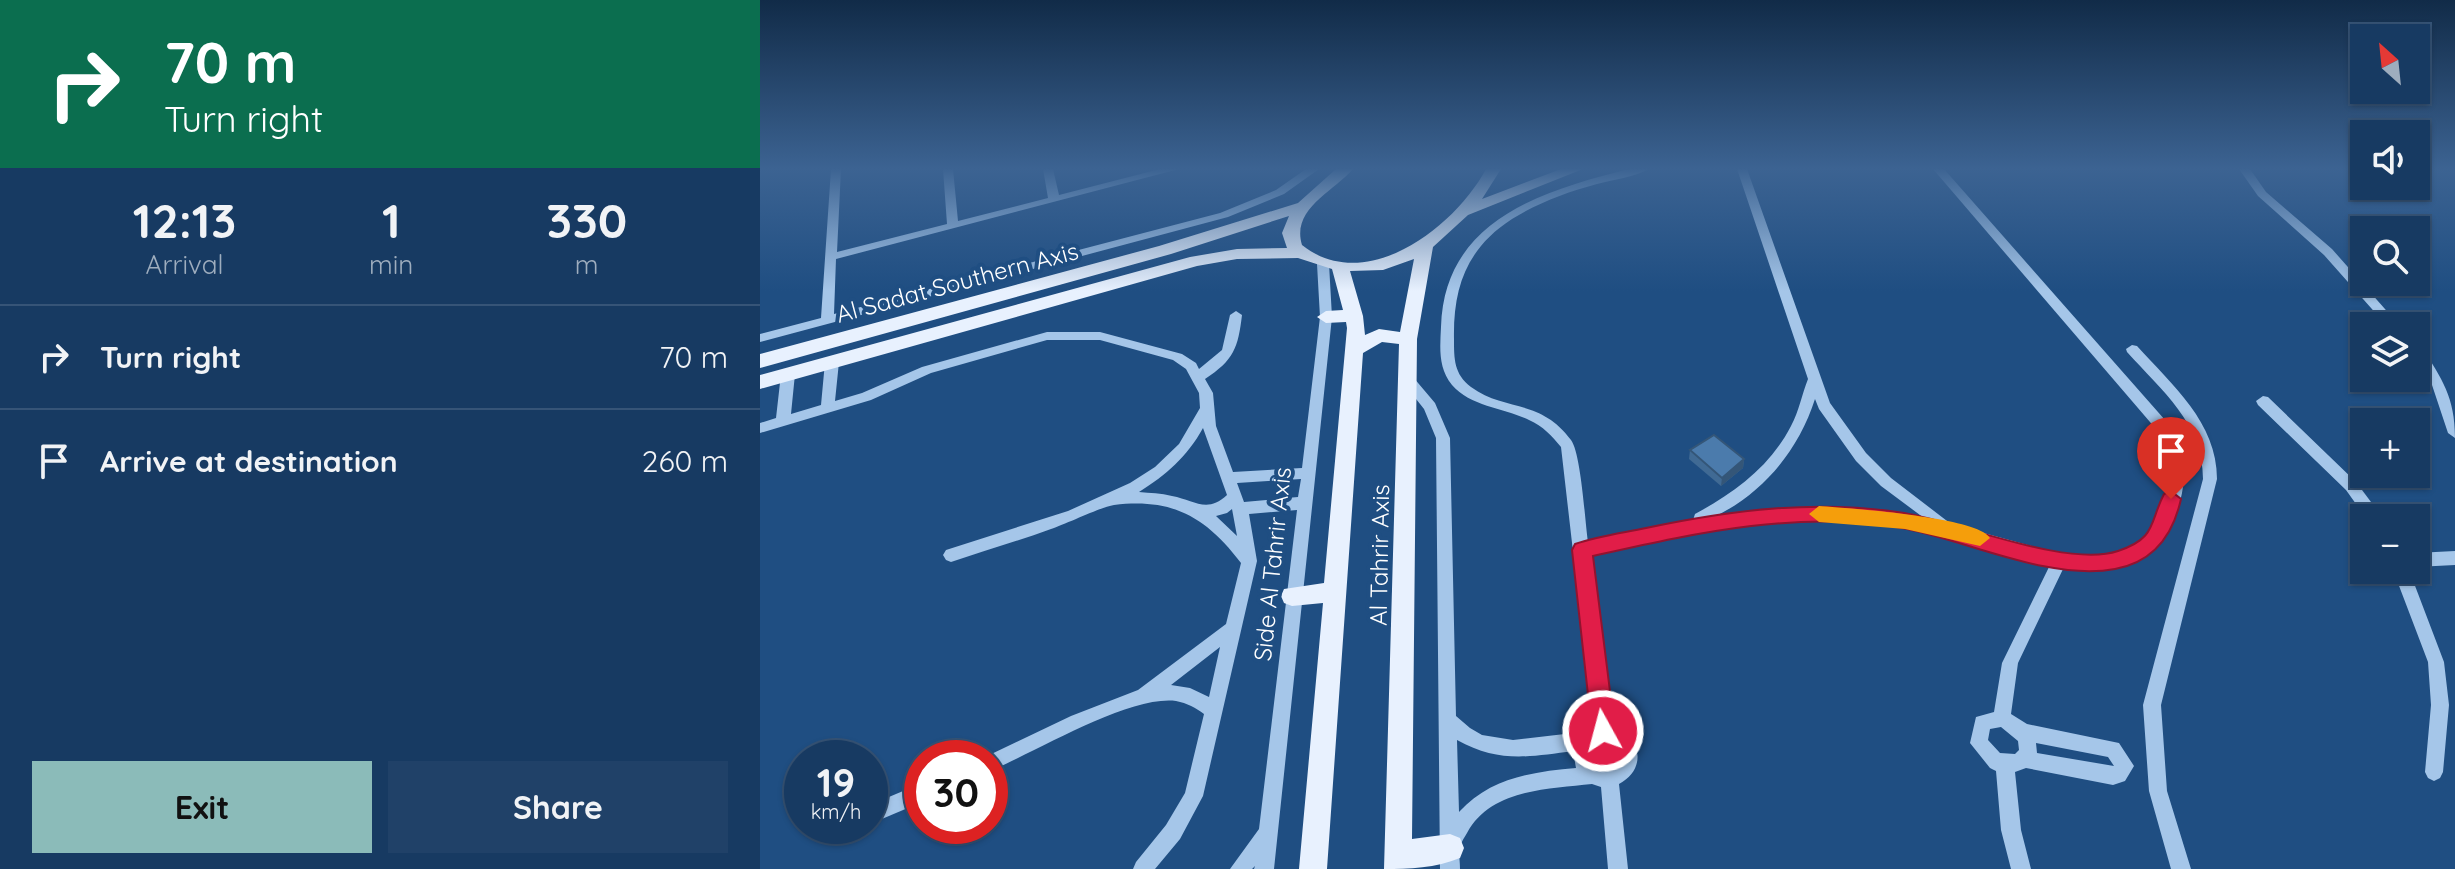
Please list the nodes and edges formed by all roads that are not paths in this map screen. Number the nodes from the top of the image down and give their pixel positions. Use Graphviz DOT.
graph roads {
  1 [pos="834,210"];
  2 [pos="952,210"];
  3 [pos="1017,210"];
  4 [pos="1238,210"];
  5 [pos="1292,210"];
  6 [pos="1301,210"];
  7 [pos="1462,210"];
  8 [pos="1467,210"];
  9 [pos="1521,210"];
  10 [pos="1756,210"];
  11 [pos="1974,210"];
  12 [pos="2279,210"];
  13 [pos="1458,214"];
  14 [pos="953,226"];
  15 [pos="1233,229"];
  16 [pos="1425,244"];
  17 [pos="1301,253"];
  18 [pos="1248,254"];
  19 [pos="831,257"];
  20 [pos="1331,266"];
  21 [pos="2382,312"];
  22 [pos="1236,315"];
  23 [pos="1354,316"];
  24 [pos="1326,317"];
  25 [pos="827,320"];
  26 [pos="760,338"];
  27 [pos="1408,339"];
  28 [pos="2132,349"];
  29 [pos="1354,350"];
  30 [pos="760,361"];
  31 [pos="832,362"];
  32 [pos="2430,371"];
  33 [pos="788,374"];
  34 [pos="1199,376"];
  35 [pos="1408,380"];
  36 [pos="1814,380"];
  37 [pos="760,382"];
  38 [pos="2263,401"];
  39 [pos="828,408"];
  40 [pos="1206,410"];
  41 [pos="783,421"];
  42 [pos="760,428"];
  43 [pos="2455,433"];
  44 [pos="1215,446"];
  45 [pos="1181,452"];
  46 [pos="1165,467"];
  47 [pos="1306,473"];
  48 [pos="1227,478"];
  49 [pos="1161,498"];
  50 [pos="1105,501"];
  51 [pos="1236,503"];
  52 [pos="1303,503"];
  53 [pos="2364,504"];
  54 [pos="1203,511"];
  55 [pos="1680,527"];
  56 [pos="1951,530"];
  57 [pos="1582,550"];
  58 [pos="951,555"];
  59 [pos="2455,558"];
  60 [pos="2430,559"];
  61 [pos="2060,560"];
  62 [pos="1249,561"];
  63 [pos="2407,584"];
  64 [pos="1335,592"];
  65 [pos="1292,596"];
  66 [pos="1232,629"];
  67 [pos="1141,697"];
  68 [pos="1214,711"];
  69 [pos="2002,718"];
  70 [pos="1449,721"];
  71 [pos="2023,732"];
  72 [pos="1595,736"];
  73 [pos="1008,754"];
  74 [pos="2015,762"];
  75 [pos="2434,772"];
  76 [pos="1601,776"];
  77 [pos="1268,834"];
  78 [pos="1450,858"];
  79 [pos="1398,862"];
  80 [pos="1143,869"];
  81 [pos="1240,869"];
  82 [pos="1264,869"];
  83 [pos="1313,869"];
  84 [pos="1618,869"];
  85 [pos="2021,869"];
  86 [pos="2181,869"];
  1 -- 19 [label="street"];
  2 -- 14 [label="street"];
  3 -- 14 [label="street"];
  4 -- 25 [label="street"];
  5 -- 15 [label="main road, Al Sadat Southern Axis"];
  6 -- 17 [label="main road"];
  7 -- 13 [label="main road"];
  8 -- 13 [label="main road"];
  9 -- 57 [label="street"];
  10 -- 36 [label="street"];
  11 -- 61 [label="street"];
  12 -- 21 [label="street"];
  13 -- 16 [label="main road"];
  14 -- 19 [label="street"];
  15 -- 18 [label="main road"];
  15 -- 30 [label="main road, Al Sadat Southern Axis"];
  16 -- 20 [label="main road"];
  16 -- 27 [label="main road, Al Tahrir Axis"];
  17 -- 18 [label="main road, Al Sadat Southern Axis"];
  17 -- 20 [label="main road"];
  18 -- 31 [label="main road, Al Sadat Southern Axis"];
  19 -- 25 [label="street"];
  20 -- 23 [label="main road, Al Tahrir Axis"];
  20 -- 24 [label="street, Side Al Tahrir Axis"];
  22 -- 34 [label="street"];
  23 -- 24 [label="main road"];
  23 -- 29 [label="main road, Al Tahrir Axis"];
  24 -- 47 [label="street, Side Al Tahrir Axis"];
  25 -- 26 [label="street"];
  27 -- 29 [label="main road"];
  27 -- 35 [label="main road, Al Tahrir Axis"];
  28 -- 86 [label="street"];
  29 -- 64 [label="main road, Al Tahrir Axis"];
  31 -- 33 [label="main road, Al Sadat Southern Axis"];
  31 -- 39 [label="street"];
  32 -- 43 [label="street"];
  33 -- 37 [label="main road, Al Sadat Southern Axis"];
  33 -- 41 [label="street"];
  34 -- 39 [label="street"];
  34 -- 40 [label="street"];
  35 -- 70 [label="street"];
  35 -- 79 [label="main road, Al Tahrir Axis"];
  36 -- 55 [label="street"];
  36 -- 56 [label="street"];
  38 -- 53 [label="street"];
  39 -- 41 [label="street"];
  40 -- 44 [label="street"];
  40 -- 45 [label="street"];
  41 -- 42 [label="street"];
  44 -- 45 [label="street"];
  44 -- 48 [label="street"];
  45 -- 46 [label="street"];
  46 -- 49 [label="street"];
  46 -- 50 [label="street"];
  47 -- 48 [label="street"];
  47 -- 52 [label="street, Side Al Tahrir Axis"];
  48 -- 51 [label="street"];
  49 -- 50 [label="street"];
  49 -- 54 [label="street"];
  50 -- 58 [label="street"];
  51 -- 52 [label="street"];
  51 -- 54 [label="street"];
  51 -- 62 [label="street"];
  52 -- 65 [label="street, Side Al Tahrir Axis"];
  54 -- 62 [label="street"];
  55 -- 56 [label="street"];
  55 -- 57 [label="street"];
  56 -- 61 [label="street"];
  57 -- 72 [label="street"];
  59 -- 60 [label="street"];
  61 -- 69 [label="street"];
  62 -- 66 [label="street"];
  63 -- 75 [label="street"];
  64 -- 65 [label="main road"];
  64 -- 83 [label="main road, Al Tahrir Axis"];
  65 -- 77 [label="street, Side Al Tahrir Axis"];
  66 -- 67 [label="street"];
  66 -- 68 [label="street"];
  67 -- 68 [label="street"];
  67 -- 73 [label="street"];
  68 -- 80 [label="street"];
  69 -- 71 [label="street"];
  69 -- 74 [label="street"];
  70 -- 72 [label="street"];
  70 -- 78 [label="street"];
  71 -- 74 [label="street"];
  71 -- 74 [label="street"];
  72 -- 76 [label="street"];
  72 -- 76 [label="street"];
  74 -- 85 [label="street"];
  76 -- 78 [label="street"];
  76 -- 84 [label="street"];
  77 -- 81 [label="street"];
  77 -- 82 [label="street, Side Al Tahrir Axis"];
  78 -- 79 [label="main road"];
}
